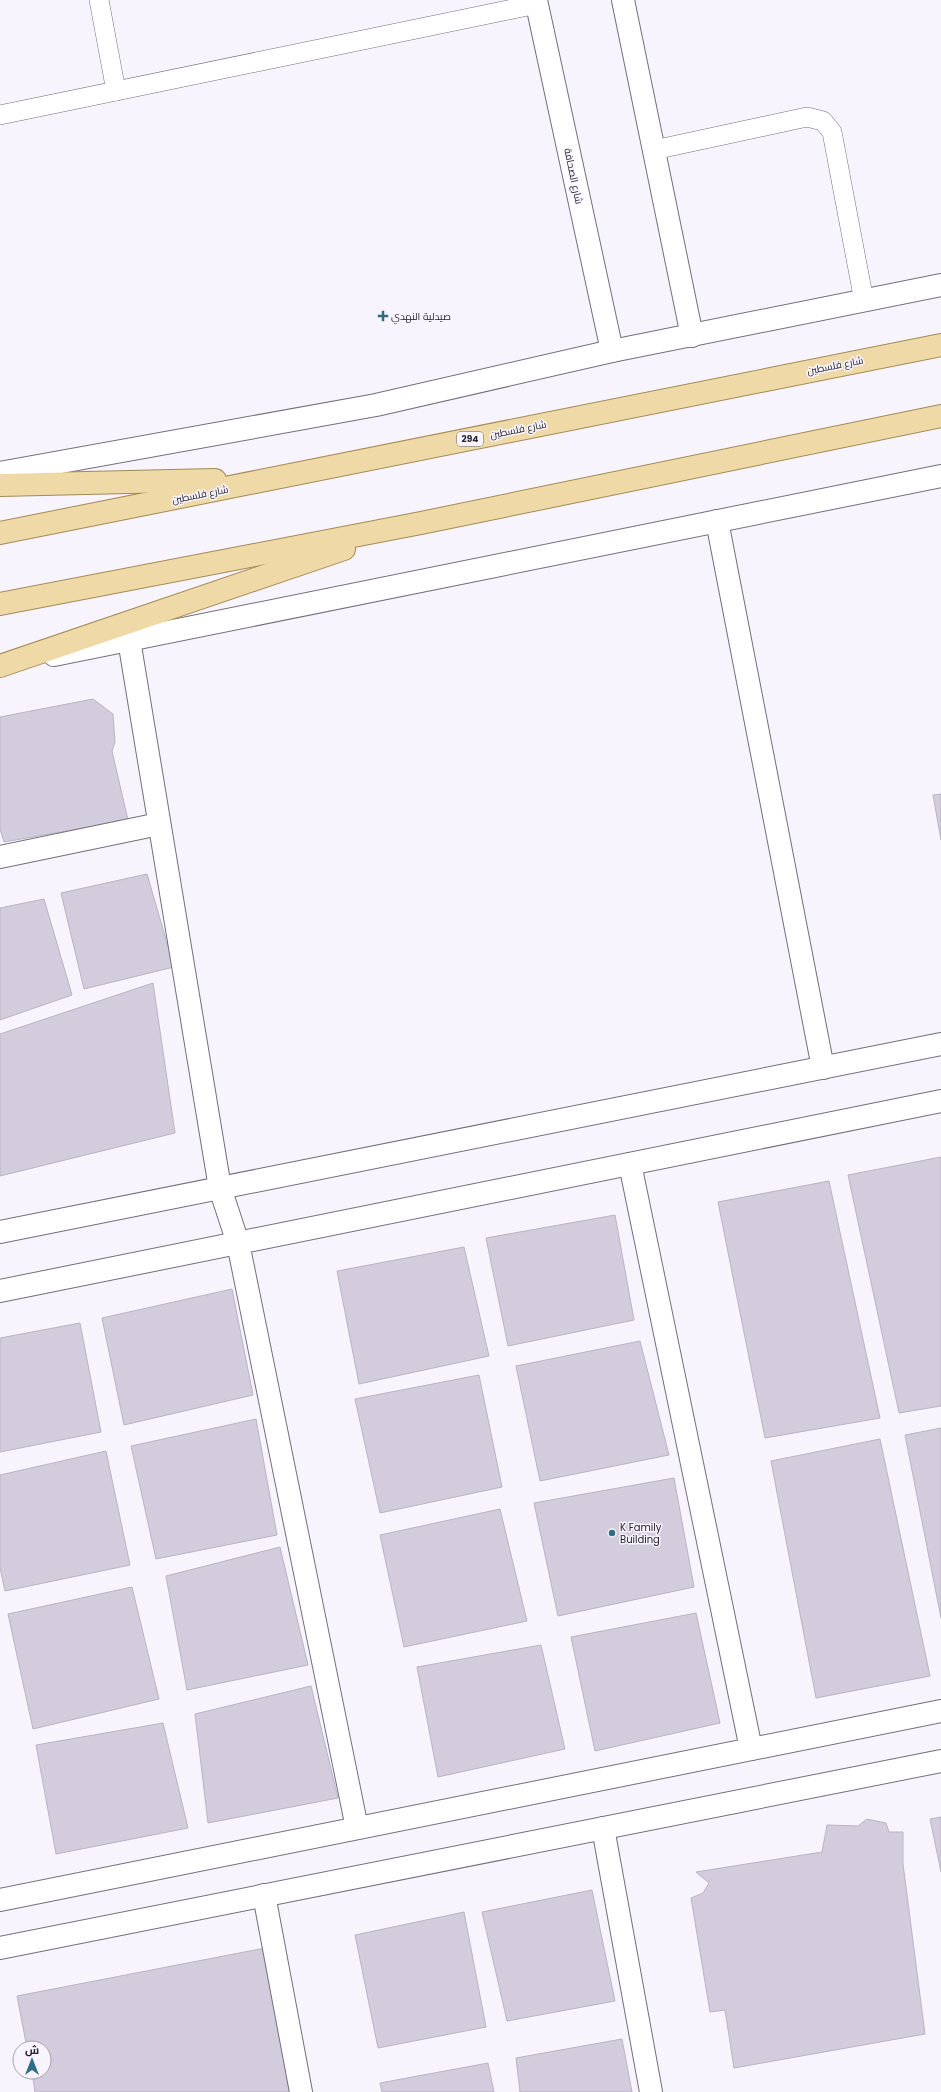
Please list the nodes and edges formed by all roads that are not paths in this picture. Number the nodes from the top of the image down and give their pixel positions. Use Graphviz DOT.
graph roads {
  1 [pos="98,0"];
  2 [pos="623,0"];
  3 [pos="536,2"];
  4 [pos="116,91"];
  5 [pos="0,115"];
  6 [pos="654,150"];
  7 [pos="941,285"];
  8 [pos="864,301"];
  9 [pos="692,336"];
  10 [pos="941,344"];
  11 [pos="612,351"];
  12 [pos="941,416"];
  13 [pos="920,421"];
  14 [pos="941,421"];
  15 [pos="0,473"];
  16 [pos="941,476"];
  17 [pos="276,478"];
  18 [pos="0,485"];
  19 [pos="717,521"];
  20 [pos="421,522"];
  21 [pos="0,533"];
  22 [pos="0,604"];
  23 [pos="129,640"];
  24 [pos="0,666"];
  25 [pos="160,824"];
  26 [pos="0,857"];
  27 [pos="941,1044"];
  28 [pos="823,1068"];
  29 [pos="941,1101"];
  30 [pos="630,1164"];
  31 [pos="220,1188"];
  32 [pos="0,1232"];
  33 [pos="238,1243"];
  34 [pos="0,1291"];
  35 [pos="941,1711"];
  36 [pos="751,1749"];
  37 [pos="941,1761"];
  38 [pos="357,1828"];
  39 [pos="603,1828"];
  40 [pos="264,1895"];
  41 [pos="0,1900"];
  42 [pos="0,1948"];
  43 [pos="301,2092"];
  44 [pos="651,2092"];
  1 -- 4 [label="lane"];
  2 -- 6 [label="street"];
  3 -- 4 [label="lane"];
  3 -- 11 [label="street, شارع الصحافة"];
  4 -- 5 [label="lane"];
  6 -- 8 [label="lane"];
  6 -- 9 [label="street"];
  7 -- 8 [label="street"];
  8 -- 9 [label="street"];
  9 -- 11 [label="street"];
  10 -- 17 [label="main road, شارع فلسطين / 294"];
  11 -- 15 [label="street"];
  12 -- 13 [label="main road"];
  13 -- 14 [label="main road"];
  13 -- 20 [label="main road"];
  16 -- 19 [label="street"];
  17 -- 18 [label="main road"];
  17 -- 21 [label="main road, شارع فلسطين / 294"];
  19 -- 23 [label="street"];
  19 -- 28 [label="street"];
  20 -- 22 [label="main road"];
  20 -- 24 [label="main road"];
  23 -- 24 [label="street"];
  23 -- 25 [label="street"];
  25 -- 26 [label="street"];
  25 -- 31 [label="street"];
  27 -- 28 [label="street"];
  28 -- 31 [label="street"];
  29 -- 30 [label="street"];
  30 -- 33 [label="street"];
  30 -- 36 [label="street"];
  31 -- 32 [label="street"];
  31 -- 33 [label="street"];
  33 -- 34 [label="street"];
  33 -- 38 [label="street"];
  35 -- 36 [label="street"];
  36 -- 38 [label="street"];
  37 -- 39 [label="street"];
  38 -- 41 [label="street"];
  39 -- 40 [label="street"];
  39 -- 44 [label="street"];
  40 -- 42 [label="street"];
  40 -- 43 [label="street"];
}
